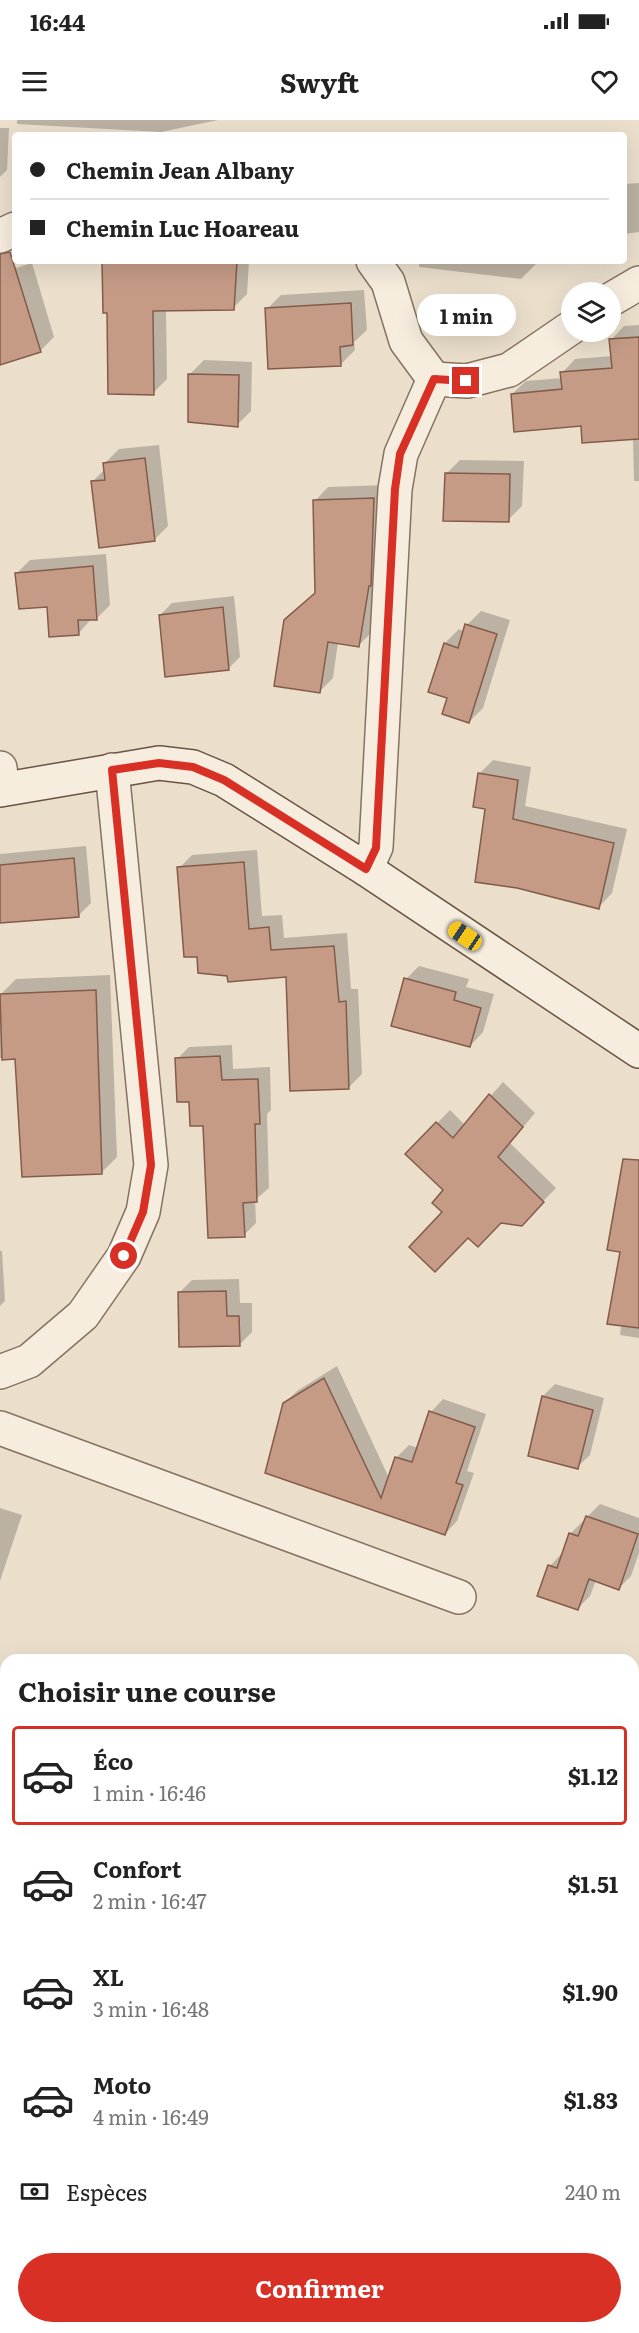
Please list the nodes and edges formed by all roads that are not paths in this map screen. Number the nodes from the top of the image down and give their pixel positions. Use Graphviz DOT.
graph roads {
  1 [pos="375,264"];
  2 [pos="639,283"];
  3 [pos="621,294"];
  4 [pos="561,335"];
  5 [pos="434,379"];
  6 [pos="112,770"];
  7 [pos="1,783"];
  8 [pos="366,869"];
  9 [pos="639,1051"];
  10 [pos="0,1372"];
  11 [pos="0,1428"];
  12 [pos="459,1597"];
  1 -- 5 [label="street"];
  2 -- 3 [label="street"];
  4 -- 5 [label="street"];
  5 -- 8 [label="street"];
  6 -- 7 [label="street"];
  6 -- 8 [label="street"];
  6 -- 10 [label="street"];
  8 -- 9 [label="street"];
  11 -- 12 [label="street"];
}
